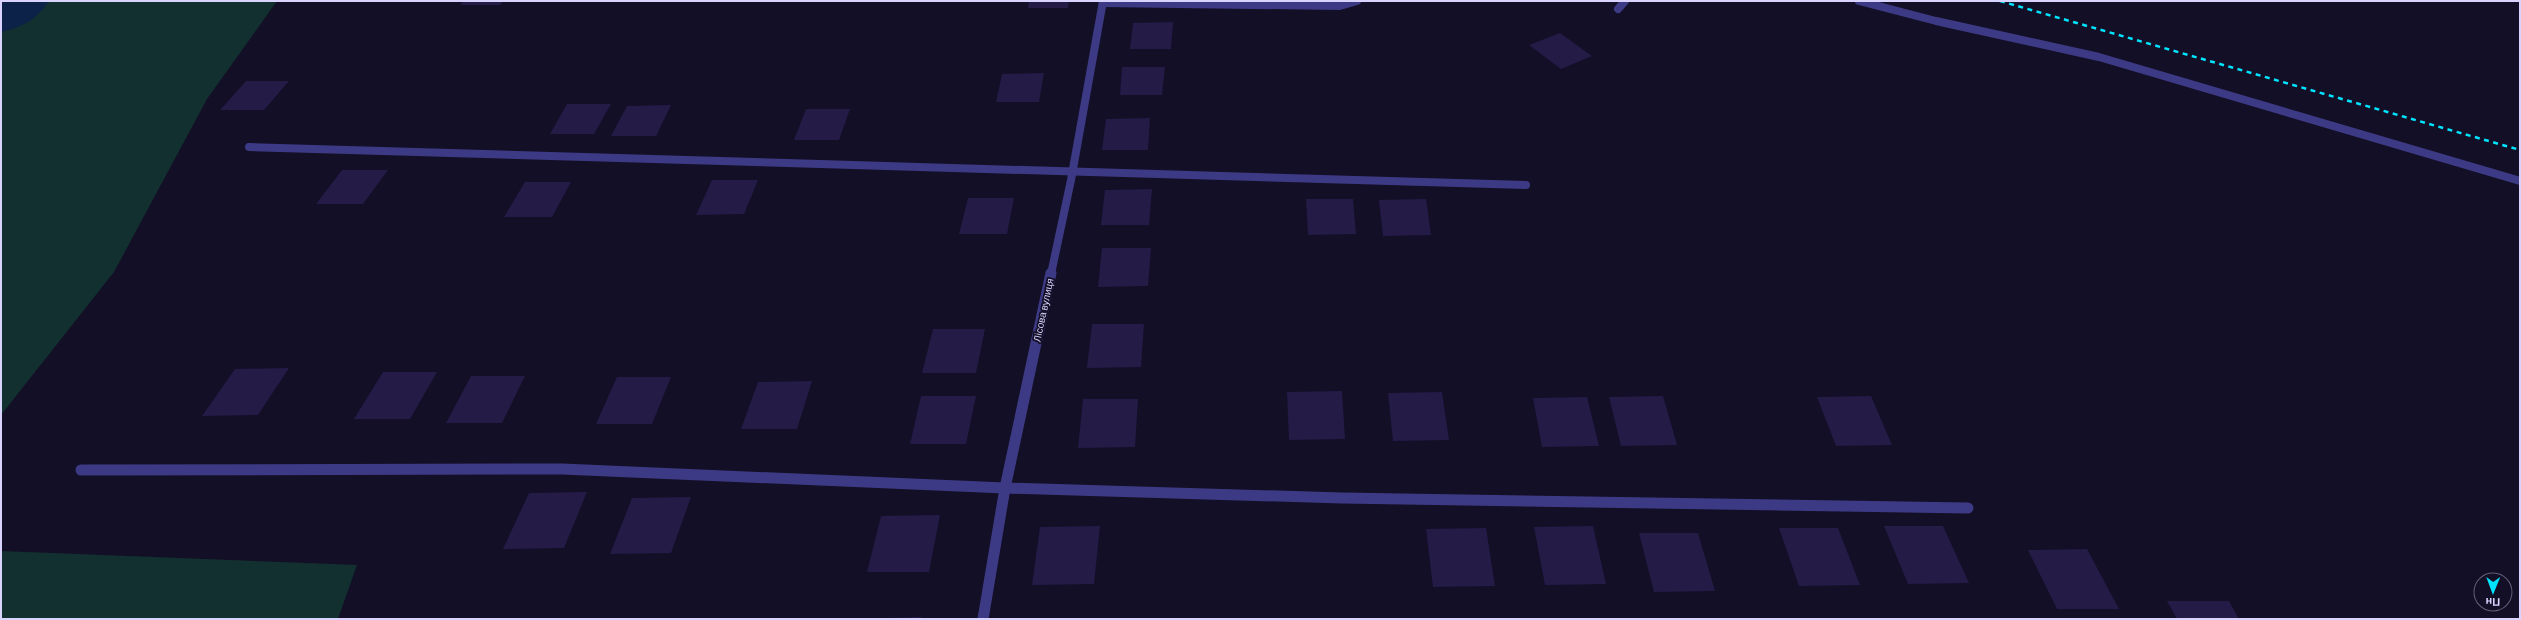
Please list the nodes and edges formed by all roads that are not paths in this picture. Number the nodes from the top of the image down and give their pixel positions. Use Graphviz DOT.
graph roads {
  1 [pos="1358,1"];
  2 [pos="1625,1"];
  3 [pos="1859,1"];
  4 [pos="1103,2"];
  5 [pos="1618,9"];
  6 [pos="249,147"];
  7 [pos="1073,172"];
  8 [pos="2520,181"];
  9 [pos="1526,186"];
  10 [pos="81,470"];
  11 [pos="1005,488"];
  12 [pos="1968,508"];
  13 [pos="983,619"];
  1 -- 4 [label="street"];
  2 -- 5 [label="street"];
  3 -- 8 [label="street"];
  4 -- 7 [label="street, Лісова вулиця"];
  6 -- 7 [label="street"];
  7 -- 9 [label="street"];
  7 -- 11 [label="street, Лісова вулиця"];
  10 -- 11 [label="street"];
  11 -- 12 [label="street"];
  11 -- 13 [label="street, Лісова вулиця"];
}
